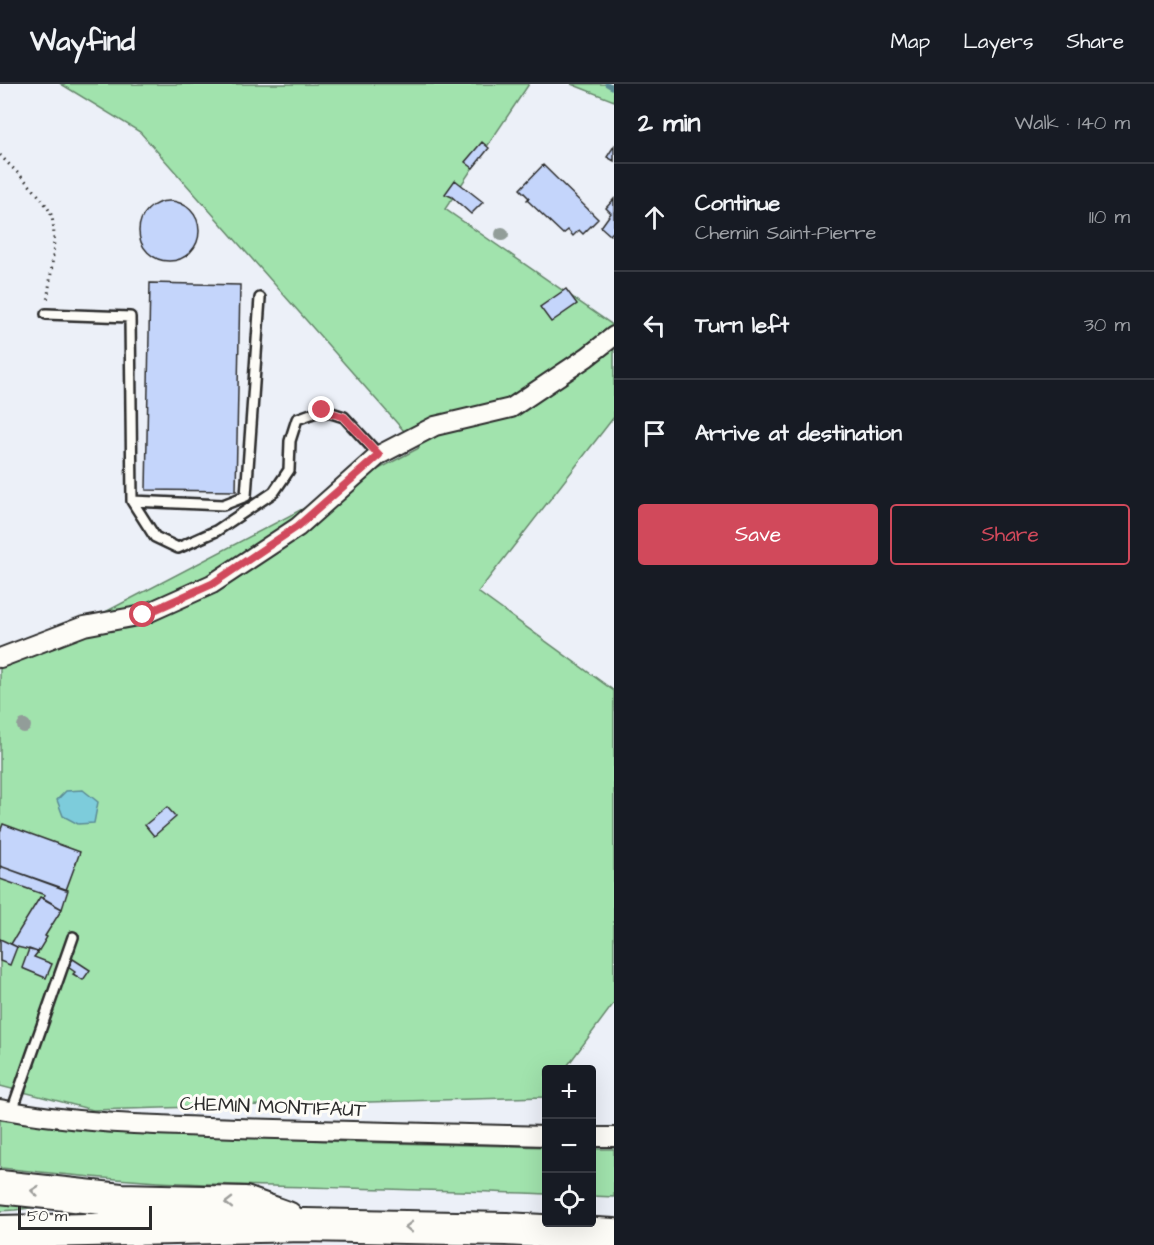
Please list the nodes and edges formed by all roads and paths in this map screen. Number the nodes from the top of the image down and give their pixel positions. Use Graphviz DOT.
graph roads {
  1 [pos="0,155"];
  2 [pos="260,298"];
  3 [pos="46,314"];
  4 [pos="614,336"];
  5 [pos="379,455"];
  6 [pos="132,501"];
  7 [pos="0,658"];
  8 [pos="73,937"];
  9 [pos="6,1110"];
  10 [pos="542,1136"];
  11 [pos="596,1137"];
  12 [pos="614,1137"];
  13 [pos="0,1187"];
  14 [pos="305,1225"];
  15 [pos="0,1232"];
  16 [pos="614,1235"];
  1 -- 3 [label="path"];
  2 -- 6 [label="lane"];
  3 -- 6 [label="lane"];
  4 -- 5 [label="street"];
  5 -- 6 [label="lane"];
  5 -- 7 [label="street"];
  8 -- 9 [label="lane"];
  9 -- 10 [label="street, CHEMIN MONTIFAUT"];
  11 -- 12 [label="street"];
  14 -- 13 [label="highway, one-way"];
  14 -- 15 [label="highway"];
  16 -- 14 [label="highway, one-way"];
}
